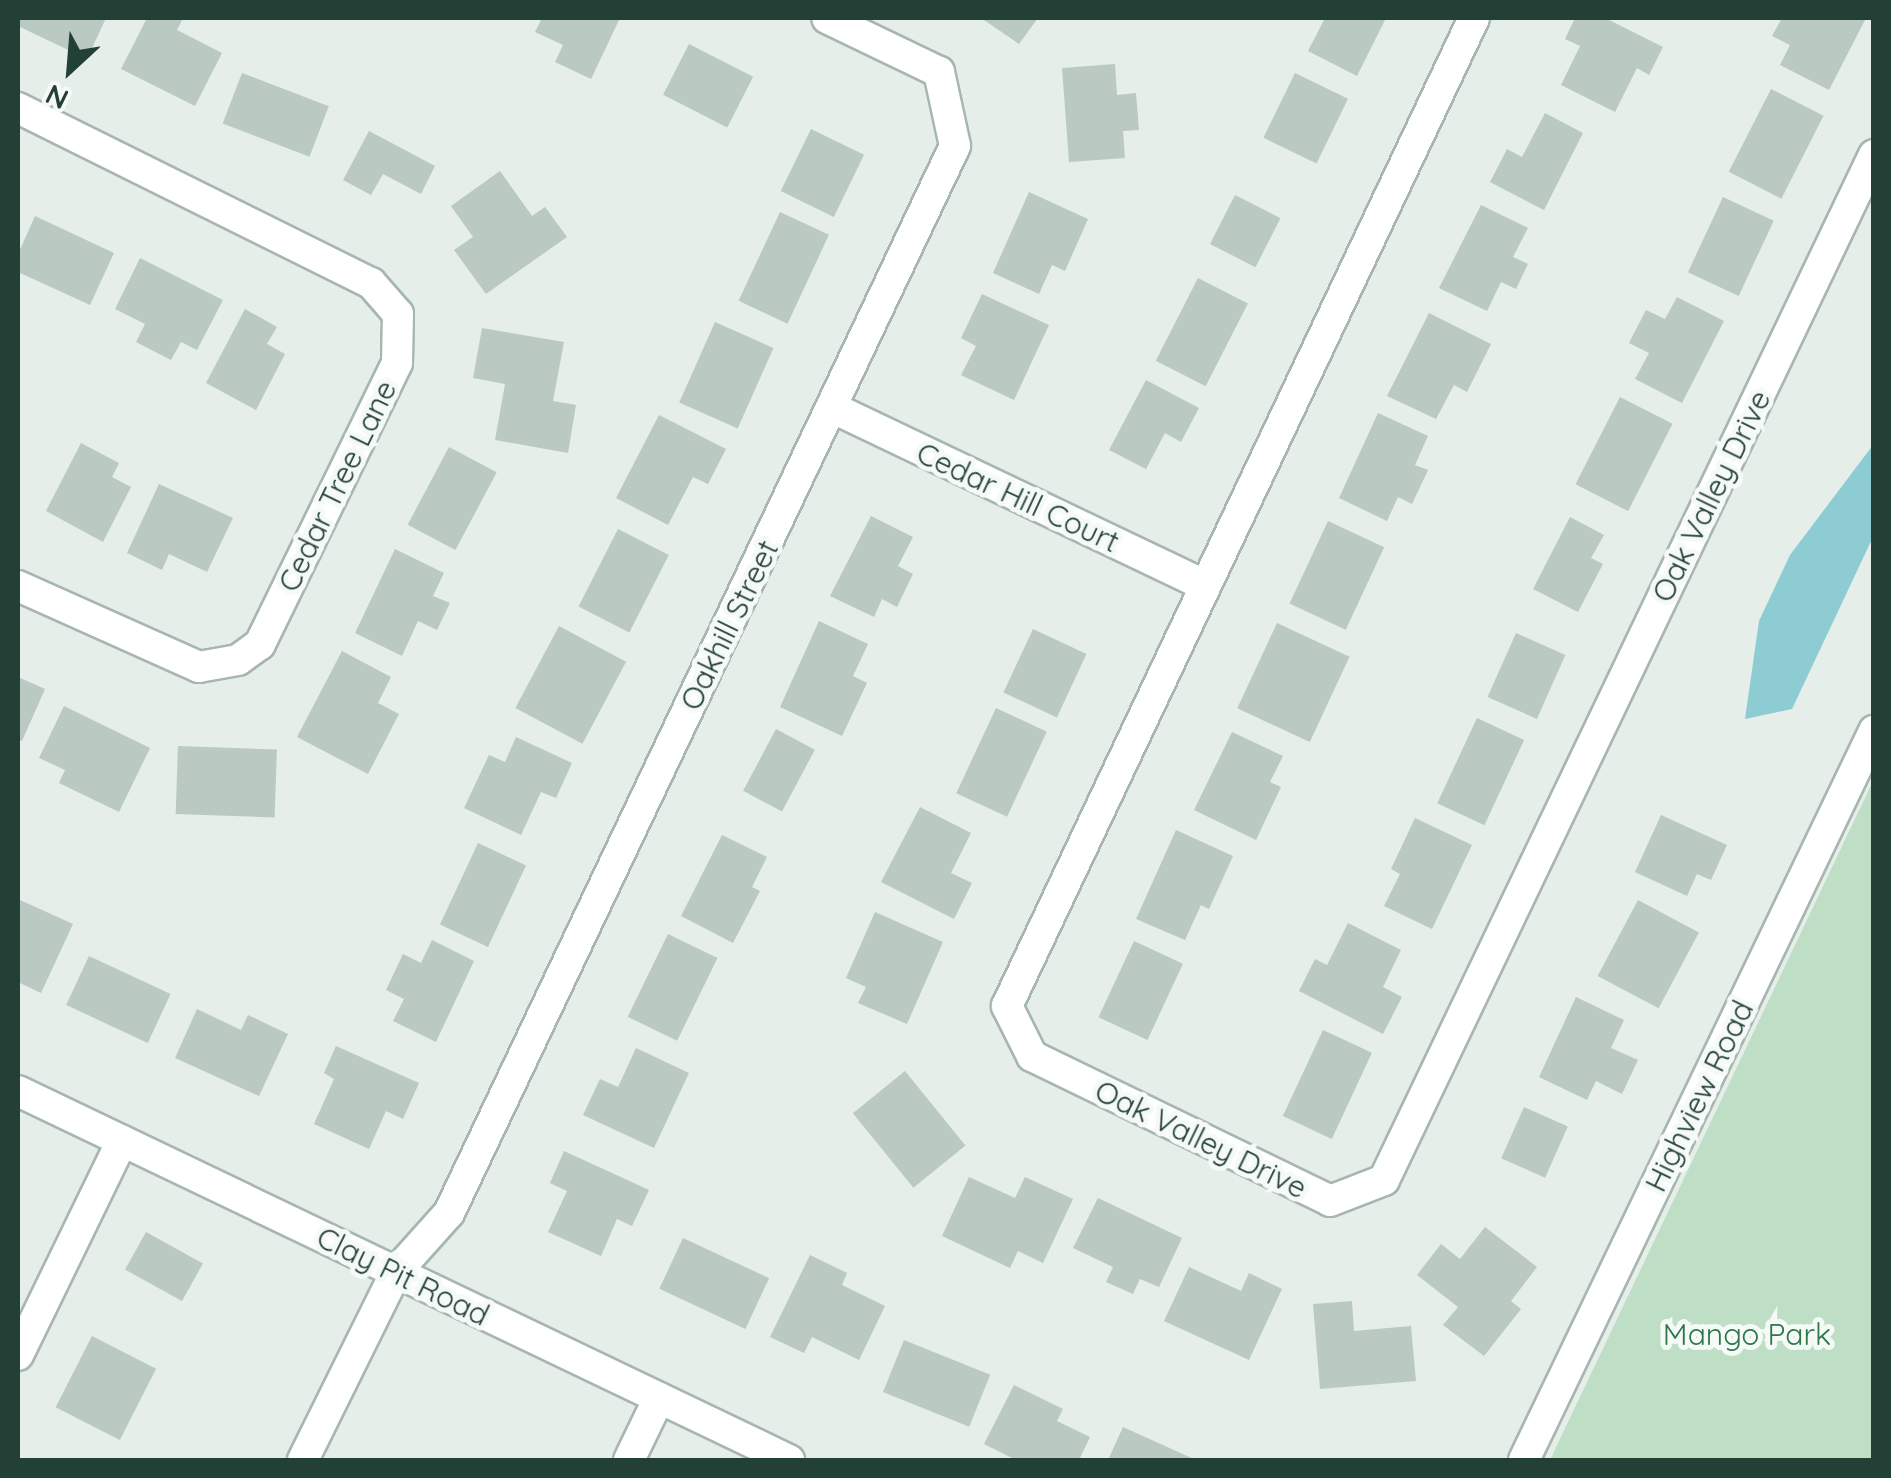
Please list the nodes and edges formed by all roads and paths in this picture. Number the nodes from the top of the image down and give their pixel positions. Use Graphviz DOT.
graph roads {
  1 [pos="827,18"];
  2 [pos="1474,18"];
  3 [pos="18,108"];
  4 [pos="1874,155"];
  5 [pos="833,408"];
  6 [pos="1204,585"];
  7 [pos="18,586"];
  8 [pos="1874,731"];
  9 [pos="18,1091"];
  10 [pos="122,1141"];
  11 [pos="396,1272"];
  12 [pos="18,1355"];
  13 [pos="659,1398"];
  14 [pos="303,1460"];
  15 [pos="629,1460"];
  16 [pos="789,1460"];
  17 [pos="1524,1460"];
  1 -- 5 [label="street, Oakhill Street"];
  2 -- 6 [label="street, Oak Valley Drive"];
  3 -- 7 [label="street, Cedar Tree Lane"];
  4 -- 6 [label="street, Oak Valley Drive"];
  5 -- 6 [label="street, Cedar Hill Court"];
  5 -- 11 [label="street, Oakhill Street"];
  8 -- 17 [label="street, Highview Road"];
  9 -- 10 [label="street, Clay Pit Road"];
  10 -- 11 [label="street, Clay Pit Road"];
  10 -- 12 [label="street"];
  11 -- 13 [label="street, Clay Pit Road"];
  11 -- 14 [label="street, Oakhill Street"];
  13 -- 15 [label="street"];
  13 -- 16 [label="street, Clay Pit Road"];
}
